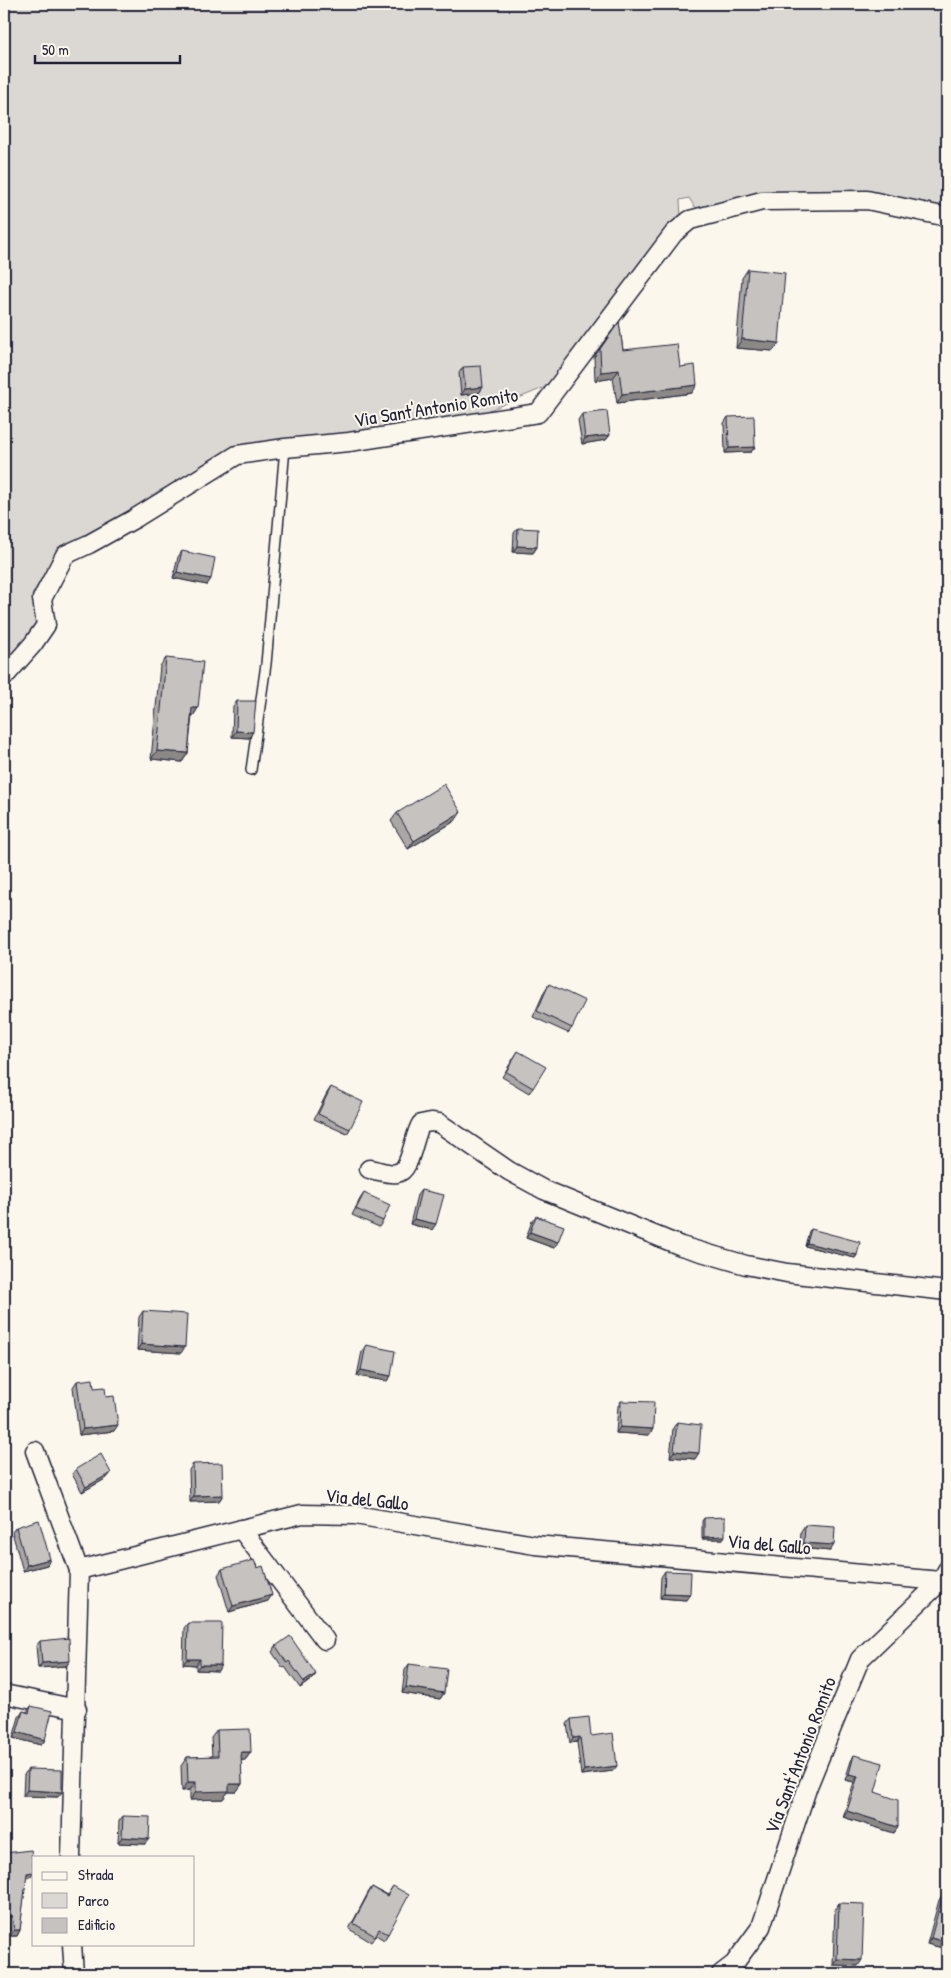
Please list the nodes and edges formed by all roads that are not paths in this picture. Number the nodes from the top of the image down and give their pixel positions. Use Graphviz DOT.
graph roads {
  1 [pos="947,217"];
  2 [pos="285,448"];
  3 [pos="4,677"];
  4 [pos="251,770"];
  5 [pos="369,1169"];
  6 [pos="947,1291"];
  7 [pos="35,1451"];
  8 [pos="240,1528"];
  9 [pos="79,1570"];
  10 [pos="944,1576"];
  11 [pos="325,1640"];
  12 [pos="4,1694"];
  13 [pos="77,1709"];
  14 [pos="71,1856"];
  15 [pos="72,1946"];
  16 [pos="74,1974"];
  17 [pos="721,1974"];
  1 -- 2 [label="street, Via Sant'Antonio Romito"];
  2 -- 3 [label="street, Via Sant'Antonio Romito"];
  2 -- 4 [label="lane"];
  5 -- 6 [label="street"];
  7 -- 9 [label="street"];
  8 -- 9 [label="street, Via del Gallo"];
  8 -- 10 [label="street, Via del Gallo"];
  8 -- 11 [label="street"];
  9 -- 13 [label="street"];
  10 -- 17 [label="street, Via Sant'Antonio Romito"];
  12 -- 13 [label="street"];
  13 -- 14 [label="street"];
  15 -- 16 [label="street"];
}
